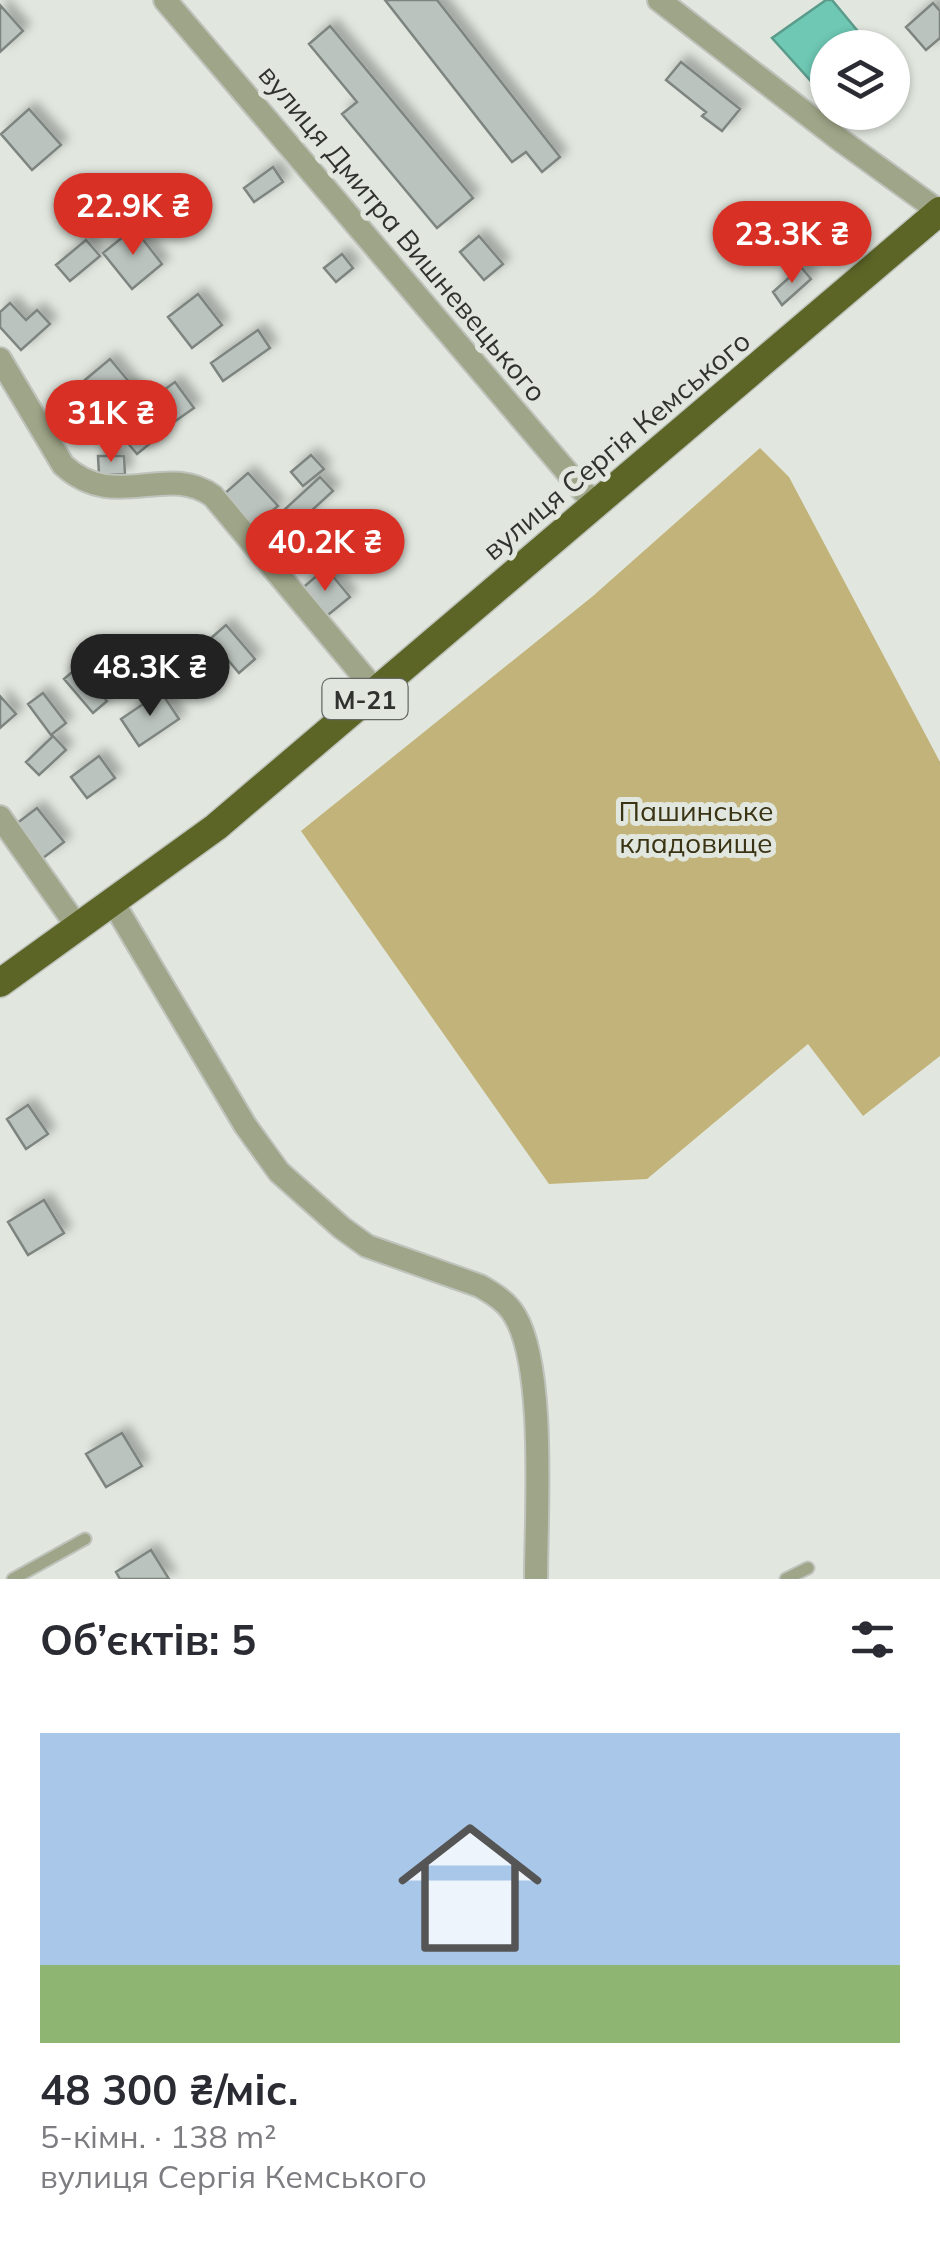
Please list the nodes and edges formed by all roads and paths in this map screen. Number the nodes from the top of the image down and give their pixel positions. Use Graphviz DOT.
graph roads {
  1 [pos="165,0"];
  2 [pos="659,0"];
  3 [pos="940,212"];
  4 [pos="0,360"];
  5 [pos="596,506"];
  6 [pos="375,690"];
  7 [pos="0,817"];
  8 [pos="114,904"];
  9 [pos="78,928"];
  10 [pos="0,983"];
  11 [pos="85,1539"];
  12 [pos="808,1568"];
  13 [pos="13,1579"];
  14 [pos="536,1579"];
  15 [pos="786,1579"];
  1 -- 5 [label="street, вулиця Дмитра Вишневецького"];
  2 -- 3 [label="street"];
  3 -- 5 [label="highway, вулиця Сергія Кемського / М-21"];
  4 -- 6 [label="street"];
  5 -- 6 [label="highway, вулиця Сергія Кемського / М-21"];
  6 -- 8 [label="highway, вулиця Сергія Кемського / М-21"];
  7 -- 9 [label="street"];
  8 -- 9 [label="highway, вулиця Сергія Кемського / М-21"];
  8 -- 14 [label="street"];
  9 -- 10 [label="highway, вулиця Сергія Кемського / М-21"];
  11 -- 13 [label="lane"];
  12 -- 15 [label="lane"];
}
